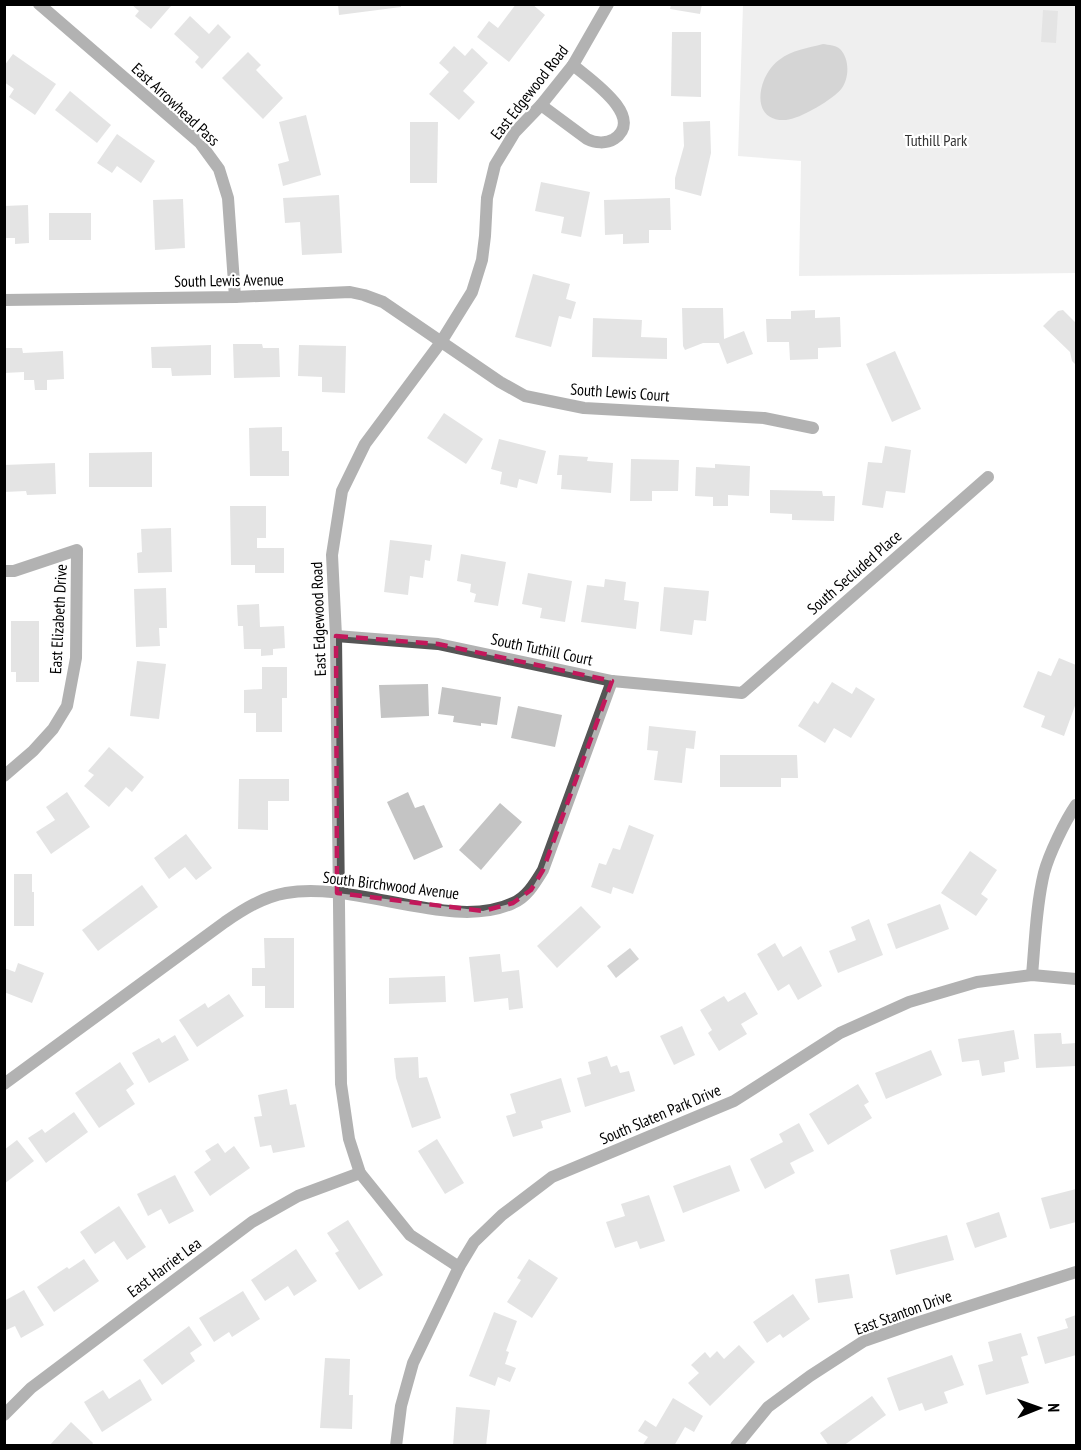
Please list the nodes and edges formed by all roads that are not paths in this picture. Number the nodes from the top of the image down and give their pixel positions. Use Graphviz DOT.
graph roads {
  1 [pos="39,4"];
  2 [pos="608,4"];
  3 [pos="573,65"];
  4 [pos="541,105"];
  5 [pos="235,297"];
  6 [pos="4,300"];
  7 [pos="441,342"];
  8 [pos="813,428"];
  9 [pos="988,477"];
  10 [pos="4,571"];
  11 [pos="336,636"];
  12 [pos="612,681"];
  13 [pos="742,693"];
  14 [pos="4,776"];
  15 [pos="1077,805"];
  16 [pos="338,893"];
  17 [pos="1032,975"];
  18 [pos="1077,979"];
  19 [pos="4,1084"];
  20 [pos="360,1173"];
  21 [pos="459,1267"];
  22 [pos="1077,1272"];
  23 [pos="4,1415"];
  24 [pos="396,1446"];
  25 [pos="736,1446"];
  1 -- 5 [label="street, East Arrowhead Pass"];
  2 -- 3 [label="street, East Edgewood Road"];
  3 -- 4 [label="street, East Edgewood Road"];
  3 -- 4 [label="street"];
  4 -- 7 [label="street, East Edgewood Road"];
  5 -- 6 [label="street, South Lewis Avenue"];
  5 -- 7 [label="street, South Lewis Avenue"];
  7 -- 8 [label="street, South Lewis Court"];
  7 -- 11 [label="street, East Edgewood Road"];
  9 -- 13 [label="street, South Secluded Place"];
  10 -- 14 [label="street, East Elizabeth Drive"];
  11 -- 12 [label="street, South Tuthill Court"];
  11 -- 16 [label="street, East Edgewood Road"];
  12 -- 13 [label="street, South Tuthill Court"];
  12 -- 16 [label="street, South Birchwood Avenue"];
  15 -- 17 [label="street"];
  16 -- 19 [label="street, South Birchwood Avenue"];
  16 -- 20 [label="street, East Edgewood Road"];
  17 -- 18 [label="street, South Slaten Park Drive"];
  17 -- 21 [label="street, South Slaten Park Drive"];
  20 -- 21 [label="street, East Edgewood Road"];
  20 -- 23 [label="street, East Harriet Lea"];
  21 -- 24 [label="street, South Slaten Park Drive"];
  22 -- 25 [label="street, East Stanton Drive"];
}
